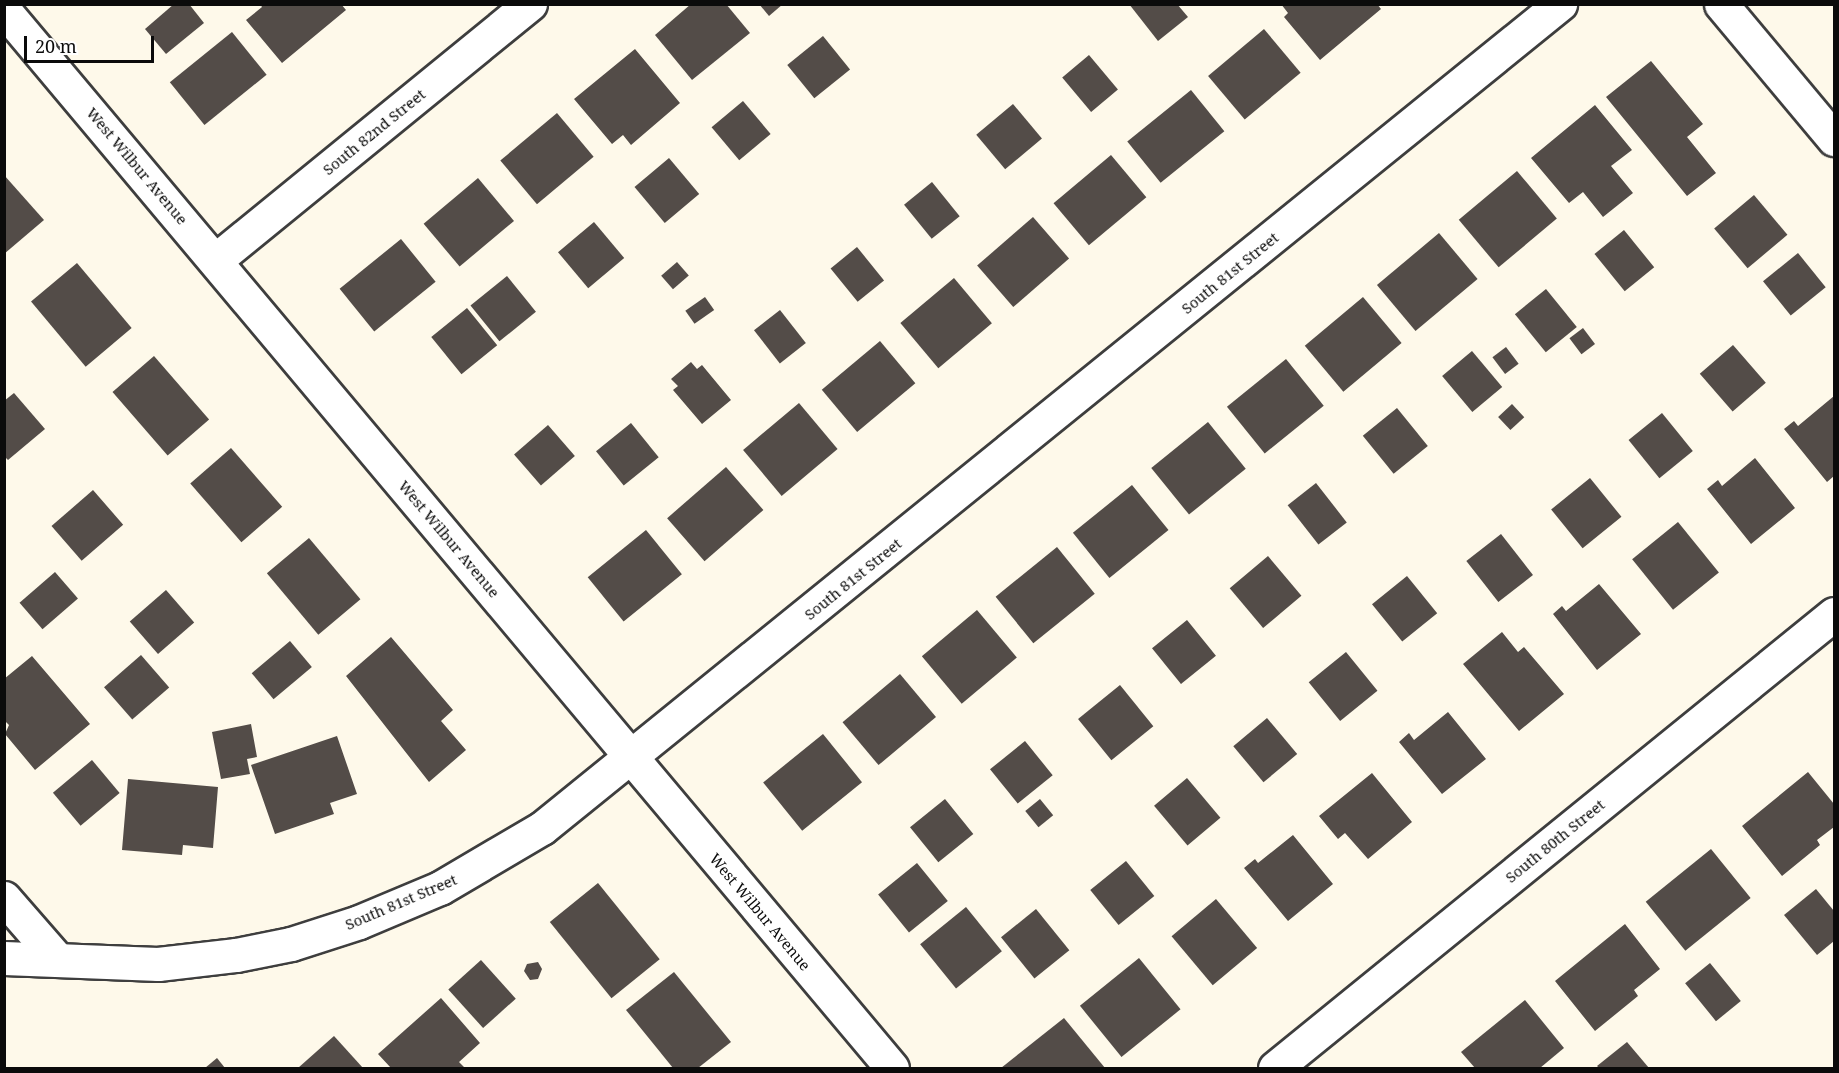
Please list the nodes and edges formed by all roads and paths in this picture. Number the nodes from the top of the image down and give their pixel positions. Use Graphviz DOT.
graph roads {
  1 [pos="530,4"];
  2 [pos="1560,4"];
  3 [pos="1721,4"];
  4 [pos="4,10"];
  5 [pos="1834,139"];
  6 [pos="217,259"];
  7 [pos="1834,614"];
  8 [pos="632,759"];
  9 [pos="4,898"];
  10 [pos="4,958"];
  11 [pos="57,959"];
  12 [pos="892,1068"];
  13 [pos="1275,1068"];
  1 -- 6 [label="street, South 82nd Street"];
  2 -- 8 [label="street, South 81st Street"];
  3 -- 5 [label="street"];
  4 -- 6 [label="street, West Wilbur Avenue"];
  6 -- 8 [label="street, West Wilbur Avenue"];
  7 -- 13 [label="street, South 80th Street"];
  8 -- 11 [label="street, South 81st Street"];
  8 -- 12 [label="street, West Wilbur Avenue"];
  9 -- 11 [label="street"];
  10 -- 11 [label="street, South 81st Street"];
}
